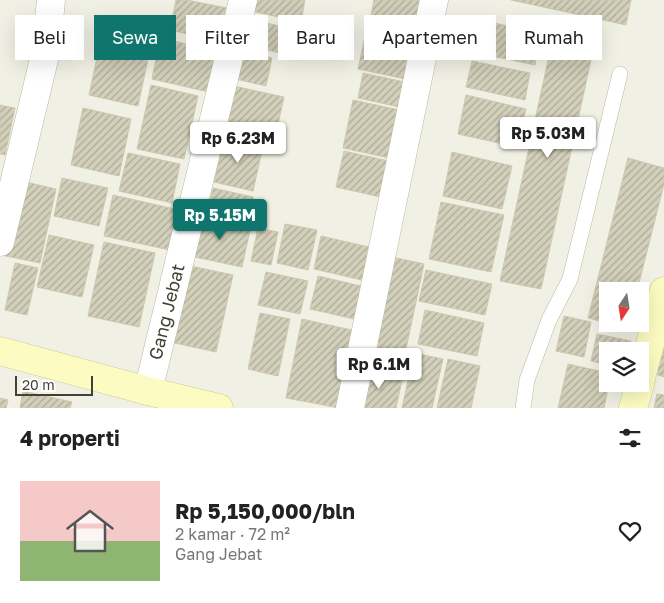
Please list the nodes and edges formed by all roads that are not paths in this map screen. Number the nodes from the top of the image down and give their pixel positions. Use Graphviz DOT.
graph roads {
  1 [pos="51,0"];
  2 [pos="243,0"];
  3 [pos="434,0"];
  4 [pos="620,74"];
  5 [pos="0,242"];
  6 [pos="664,291"];
  7 [pos="649,348"];
  8 [pos="0,351"];
  9 [pos="148,391"];
  10 [pos="637,392"];
  11 [pos="208,407"];
  12 [pos="350,408"];
  13 [pos="523,408"];
  14 [pos="633,408"];
  1 -- 5 [label="street"];
  2 -- 9 [label="street, Gang Jebat"];
  3 -- 12 [label="street"];
  4 -- 13 [label="lane"];
  6 -- 7 [label="street"];
  8 -- 9 [label="street"];
  9 -- 11 [label="street"];
  10 -- 14 [label="street"];
}
